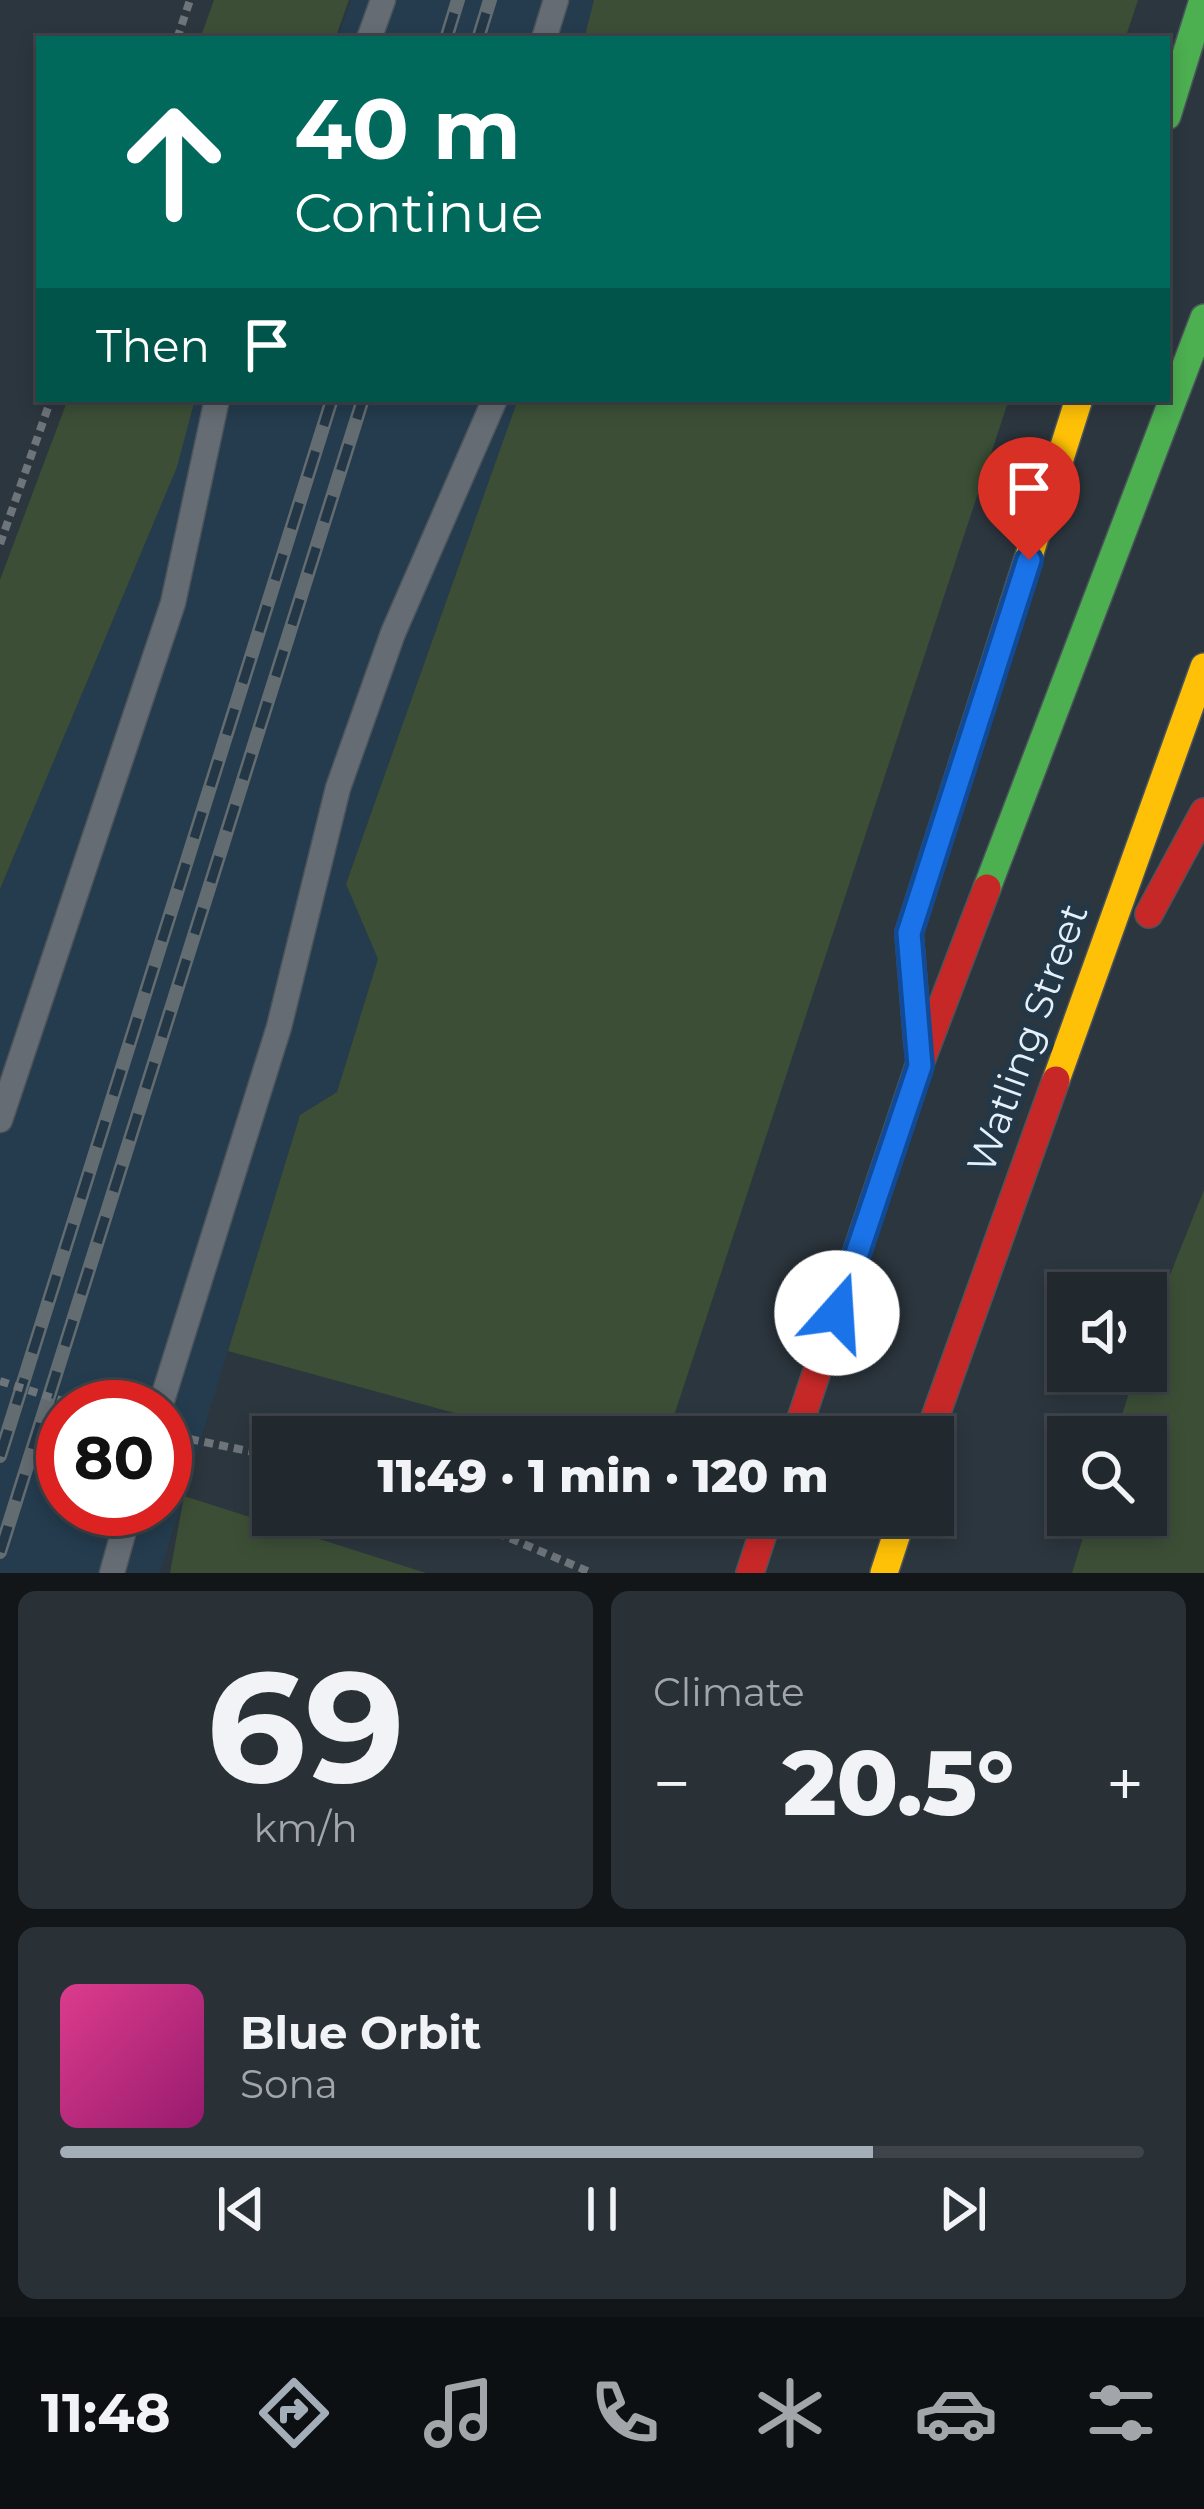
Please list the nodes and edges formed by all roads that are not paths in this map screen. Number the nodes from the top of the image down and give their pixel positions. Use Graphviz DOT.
graph roads {
  1 [pos="383,0"];
  2 [pos="556,0"];
  3 [pos="1203,0"];
  4 [pos="370,36"];
  5 [pos="545,36"];
  6 [pos="1170,106"];
  7 [pos="1204,319"];
  8 [pos="216,402"];
  9 [pos="495,402"];
  10 [pos="1078,402"];
  11 [pos="1204,668"];
  12 [pos="1204,812"];
  13 [pos="920,1066"];
  14 [pos="0,1120"];
  15 [pos="1034,1130"];
  16 [pos="168,1380"];
  17 [pos="803,1416"];
  18 [pos="935,1416"];
  19 [pos="122,1536"];
  20 [pos="763,1536"];
  21 [pos="896,1536"];
  22 [pos="112,1573"];
  23 [pos="750,1573"];
  24 [pos="884,1573"];
  1 -- 4 [label="lane"];
  2 -- 5 [label="lane"];
  3 -- 6 [label="highway"];
  7 -- 13 [label="highway"];
  8 -- 14 [label="lane"];
  9 -- 16 [label="lane"];
  10 -- 13 [label="highway"];
  11 -- 15 [label="highway, Watling Street"];
  12 -- 15 [label="highway"];
  13 -- 17 [label="highway"];
  15 -- 18 [label="highway, Watling Street"];
  19 -- 22 [label="lane"];
  20 -- 23 [label="highway"];
  21 -- 24 [label="highway"];
}
